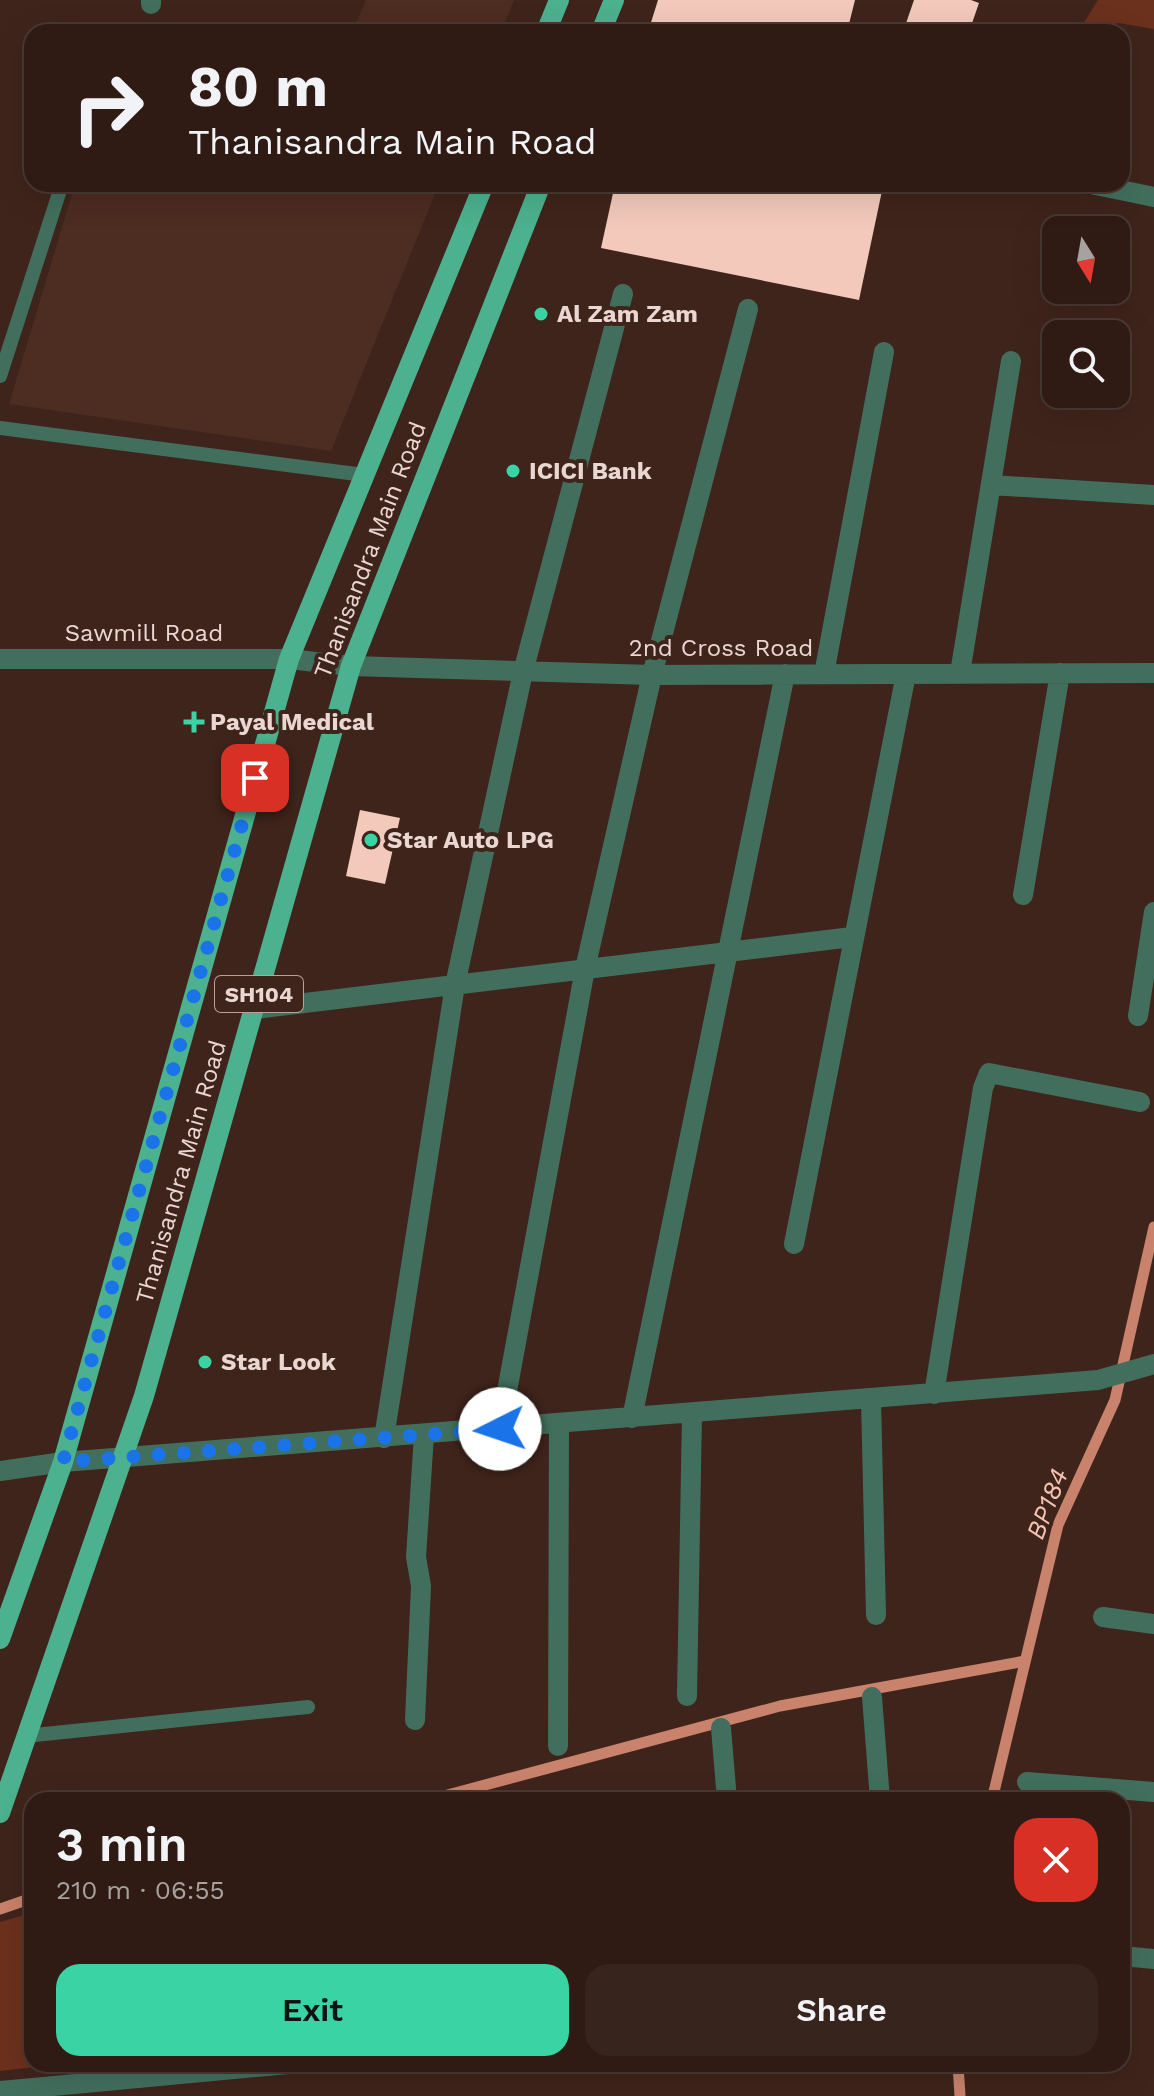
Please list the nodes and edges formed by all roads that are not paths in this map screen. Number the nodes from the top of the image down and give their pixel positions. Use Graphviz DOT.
graph roads {
  1 [pos="559,0"];
  2 [pos="614,0"];
  3 [pos="549,24"];
  4 [pos="604,24"];
  5 [pos="59,192"];
  6 [pos="481,192"];
  7 [pos="538,192"];
  8 [pos="1130,192"];
  9 [pos="1154,197"];
  10 [pos="623,294"];
  11 [pos="748,309"];
  12 [pos="884,352"];
  13 [pos="1011,361"];
  14 [pos="0,376"];
  15 [pos="0,428"];
  16 [pos="364,475"];
  17 [pos="991,485"];
  18 [pos="1154,495"];
  19 [pos="0,659"];
  20 [pos="289,659"];
  21 [pos="351,666"];
  22 [pos="523,672"];
  23 [pos="960,673"];
  24 [pos="1060,673"];
  25 [pos="1154,673"];
  26 [pos="785,674"];
  27 [pos="824,674"];
  28 [pos="906,674"];
  29 [pos="652,675"];
  30 [pos="1023,895"];
  31 [pos="1154,912"];
  32 [pos="852,937"];
  33 [pos="726,952"];
  34 [pos="585,969"];
  35 [pos="455,985"];
  36 [pos="255,1009"];
  37 [pos="1138,1016"];
  38 [pos="1140,1102"];
  39 [pos="794,1244"];
  40 [pos="1154,1364"];
  41 [pos="934,1394"];
  42 [pos="871,1399"];
  43 [pos="692,1413"];
  44 [pos="632,1418"];
  45 [pos="559,1424"];
  46 [pos="500,1429"];
  47 [pos="424,1435"];
  48 [pos="384,1438"];
  49 [pos="122,1459"];
  50 [pos="63,1462"];
  51 [pos="0,1471"];
  52 [pos="876,1615"];
  53 [pos="1103,1617"];
  54 [pos="1154,1624"];
  55 [pos="0,1639"];
  56 [pos="687,1696"];
  57 [pos="872,1697"];
  58 [pos="308,1707"];
  59 [pos="415,1720"];
  60 [pos="721,1728"];
  61 [pos="25,1736"];
  62 [pos="558,1746"];
  63 [pos="1027,1782"];
  64 [pos="726,1792"];
  65 [pos="879,1792"];
  66 [pos="1154,1792"];
  67 [pos="0,1813"];
  68 [pos="1130,1957"];
  69 [pos="1154,1959"];
  70 [pos="203,2072"];
  71 [pos="0,2091"];
  1 -- 3 [label="main road"];
  2 -- 4 [label="main road"];
  5 -- 14 [label="lane"];
  6 -- 16 [label="main road, Thanisandra Main Road / SH104"];
  7 -- 21 [label="main road, Thanisandra Main Road / SH104"];
  8 -- 9 [label="street"];
  10 -- 22 [label="street"];
  11 -- 29 [label="street"];
  12 -- 27 [label="street"];
  13 -- 17 [label="street"];
  15 -- 16 [label="lane"];
  16 -- 20 [label="main road, Thanisandra Main Road / SH104"];
  17 -- 18 [label="street"];
  17 -- 23 [label="street"];
  19 -- 20 [label="street, Sawmill Road"];
  20 -- 21 [label="street, 2nd Cross Road"];
  20 -- 50 [label="main road, Thanisandra Main Road / SH104"];
  21 -- 22 [label="street, 2nd Cross Road"];
  21 -- 36 [label="main road, Thanisandra Main Road / SH104"];
  22 -- 29 [label="street, 2nd Cross Road"];
  22 -- 35 [label="street"];
  23 -- 24 [label="street, 2nd Cross Road"];
  23 -- 28 [label="street, 2nd Cross Road"];
  24 -- 25 [label="street, 2nd Cross Road"];
  24 -- 30 [label="street"];
  26 -- 27 [label="street, 2nd Cross Road"];
  26 -- 29 [label="street, 2nd Cross Road"];
  26 -- 33 [label="street"];
  27 -- 28 [label="street, 2nd Cross Road"];
  28 -- 32 [label="street"];
  29 -- 34 [label="street"];
  31 -- 37 [label="street"];
  32 -- 33 [label="street"];
  32 -- 39 [label="street"];
  33 -- 34 [label="street"];
  33 -- 44 [label="street"];
  34 -- 35 [label="street"];
  34 -- 46 [label="street"];
  35 -- 36 [label="street"];
  35 -- 48 [label="street"];
  36 -- 49 [label="main road, Thanisandra Main Road / SH104"];
  38 -- 41 [label="street"];
  40 -- 41 [label="street"];
  41 -- 42 [label="street"];
  42 -- 43 [label="street"];
  42 -- 52 [label="street"];
  43 -- 44 [label="street"];
  43 -- 56 [label="street"];
  44 -- 45 [label="street"];
  45 -- 46 [label="street"];
  45 -- 62 [label="street"];
  46 -- 47 [label="street"];
  47 -- 48 [label="street"];
  47 -- 59 [label="street"];
  48 -- 49 [label="street"];
  49 -- 50 [label="street"];
  49 -- 61 [label="main road, Thanisandra Main Road / SH104"];
  50 -- 51 [label="street"];
  50 -- 55 [label="main road, Thanisandra Main Road / SH104"];
  53 -- 54 [label="street"];
  57 -- 65 [label="street"];
  58 -- 61 [label="lane"];
  60 -- 64 [label="street"];
  61 -- 67 [label="main road, Thanisandra Main Road / SH104"];
  63 -- 66 [label="street"];
  68 -- 69 [label="street"];
  70 -- 71 [label="street"];
}
